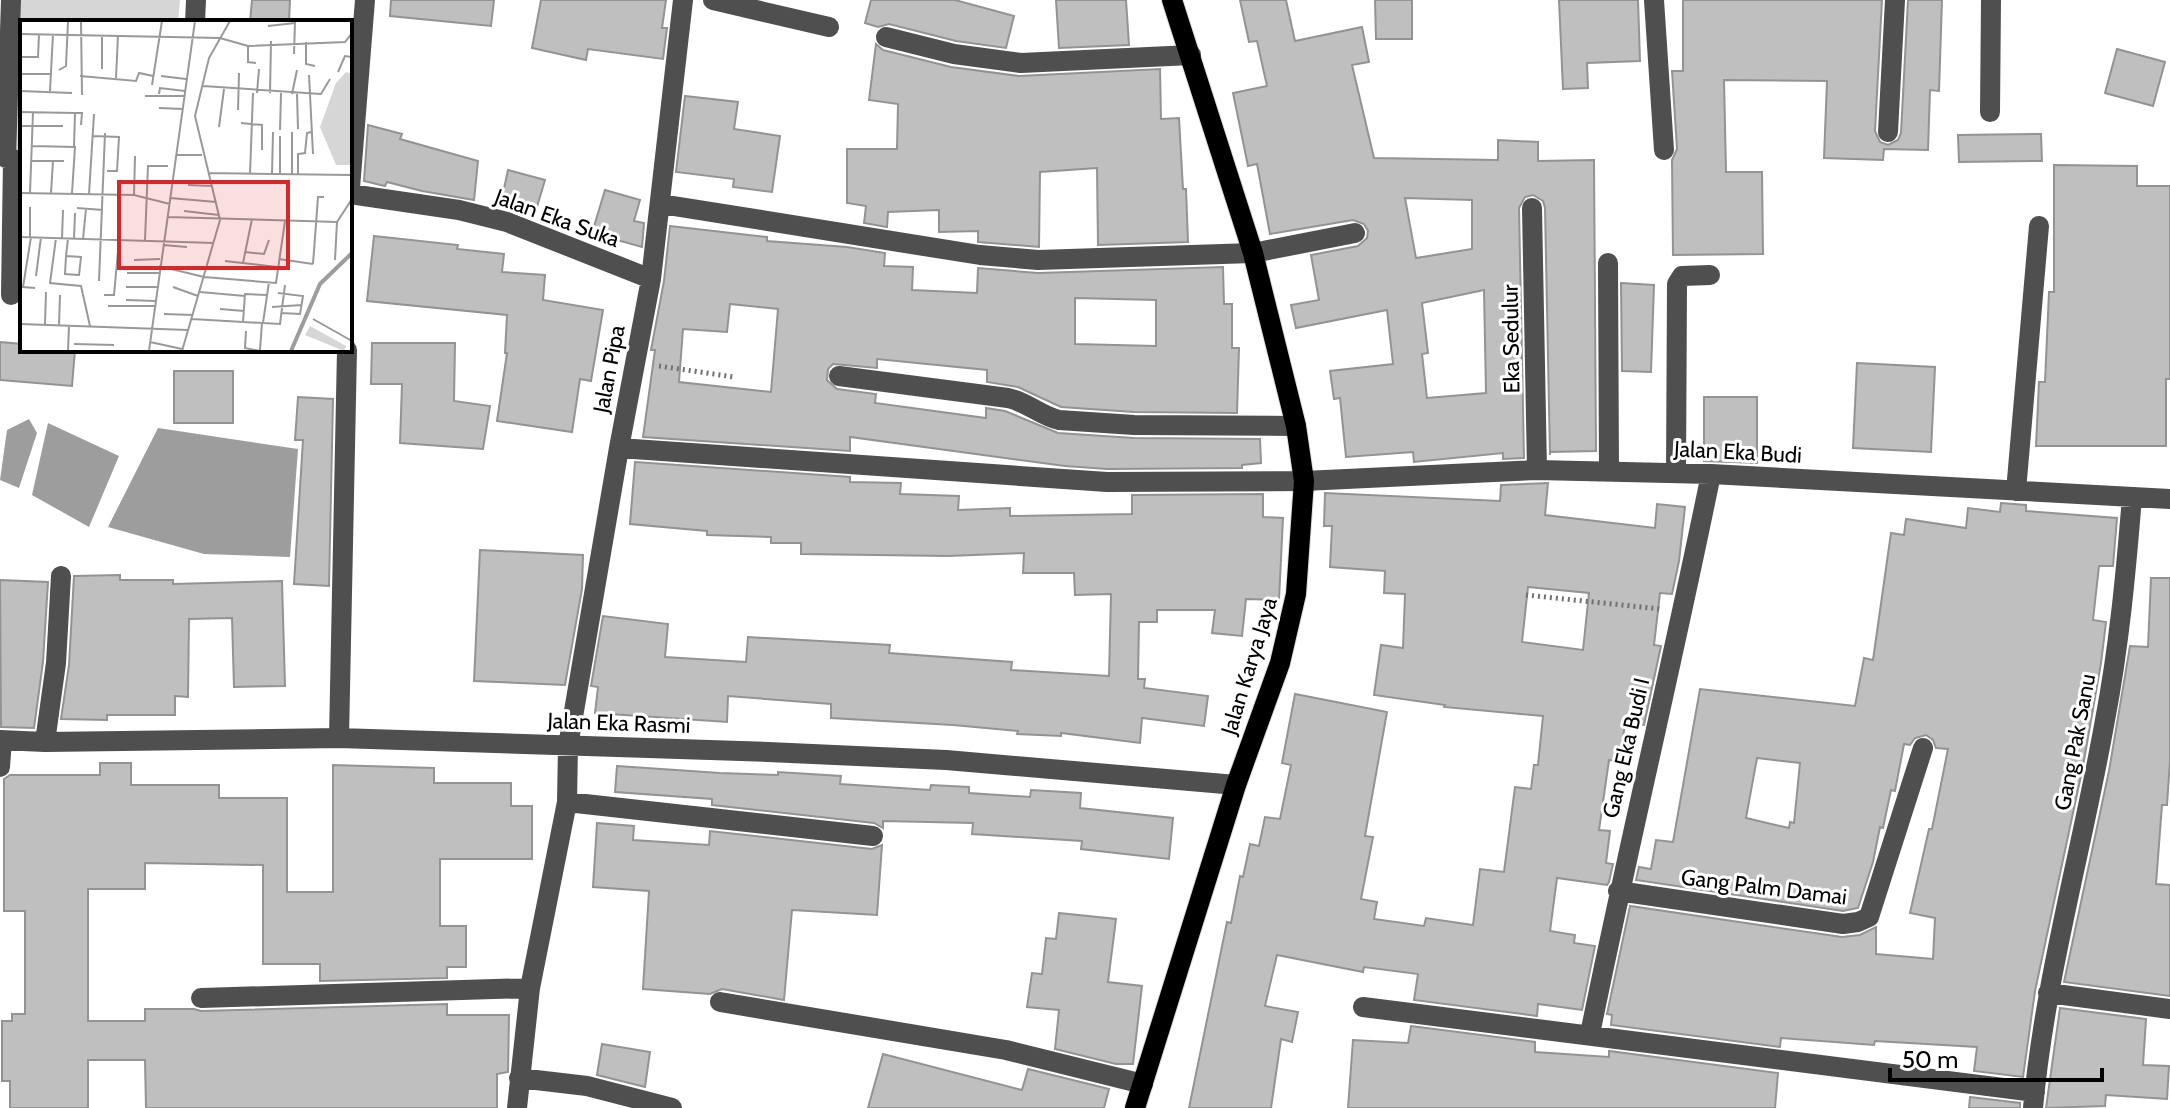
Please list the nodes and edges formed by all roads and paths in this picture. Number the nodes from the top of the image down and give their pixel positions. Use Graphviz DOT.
graph roads {
  1 [pos="11,0"];
  2 [pos="196,0"];
  3 [pos="365,0"];
  4 [pos="683,0"];
  5 [pos="713,0"];
  6 [pos="1172,0"];
  7 [pos="1654,0"];
  8 [pos="1895,0"];
  9 [pos="1991,0"];
  10 [pos="195,20"];
  11 [pos="829,27"];
  12 [pos="886,37"];
  13 [pos="1191,55"];
  14 [pos="1990,112"];
  15 [pos="1888,132"];
  16 [pos="1664,150"];
  17 [pos="10,159"];
  18 [pos="352,163"];
  19 [pos="352,194"];
  20 [pos="661,204"];
  21 [pos="1532,208"];
  22 [pos="2039,226"];
  23 [pos="1355,233"];
  24 [pos="1253,253"];
  25 [pos="1608,263"];
  26 [pos="1710,275"];
  27 [pos="651,279"];
  28 [pos="11,295"];
  29 [pos="347,352"];
  30 [pos="634,362"];
  31 [pos="839,376"];
  32 [pos="734,377"];
  33 [pos="1296,426"];
  34 [pos="619,448"];
  35 [pos="1537,470"];
  36 [pos="1609,471"];
  37 [pos="1676,473"];
  38 [pos="1711,474"];
  39 [pos="1304,481"];
  40 [pos="2016,491"];
  41 [pos="2132,497"];
  42 [pos="2170,499"];
  43 [pos="61,576"];
  44 [pos="1526,595"];
  45 [pos="1683,612"];
  46 [pos="339,738"];
  47 [pos="1,740"];
  48 [pos="45,742"];
  49 [pos="568,746"];
  50 [pos="1923,748"];
  51 [pos="0,767"];
  52 [pos="1236,785"];
  53 [pos="567,802"];
  54 [pos="873,836"];
  55 [pos="1618,891"];
  56 [pos="530,988"];
  57 [pos="2048,993"];
  58 [pos="201,998"];
  59 [pos="720,1002"];
  60 [pos="1363,1007"];
  61 [pos="2170,1009"];
  62 [pos="1590,1034"];
  63 [pos="519,1078"];
  64 [pos="1143,1084"];
  65 [pos="2034,1100"];
  66 [pos="517,1108"];
  67 [pos="672,1108"];
  68 [pos="1135,1108"];
  1 -- 17 [label="street"];
  2 -- 10 [label="street"];
  3 -- 18 [label="street"];
  4 -- 20 [label="street, Jalan Pipa"];
  5 -- 11 [label="street"];
  6 -- 13 [label="main road, Jalan Karya Jaya"];
  7 -- 16 [label="street"];
  8 -- 15 [label="street"];
  9 -- 14 [label="street"];
  12 -- 13 [label="street"];
  13 -- 24 [label="main road, Jalan Karya Jaya"];
  17 -- 28 [label="street"];
  19 -- 27 [label="street, Jalan Eka Suka"];
  20 -- 24 [label="street"];
  20 -- 27 [label="street, Jalan Pipa"];
  21 -- 35 [label="street, Eka Sedulur"];
  22 -- 40 [label="street"];
  23 -- 24 [label="street"];
  24 -- 33 [label="main road, Jalan Karya Jaya"];
  25 -- 36 [label="street"];
  26 -- 37 [label="street"];
  27 -- 30 [label="street, Jalan Pipa"];
  29 -- 46 [label="street"];
  30 -- 32 [label="path"];
  30 -- 34 [label="street, Jalan Pipa"];
  31 -- 33 [label="street"];
  33 -- 39 [label="main road, Jalan Karya Jaya"];
  34 -- 39 [label="street, Jalan Eka Budi"];
  34 -- 49 [label="street, Jalan Pipa"];
  35 -- 36 [label="street, Jalan Eka Budi"];
  35 -- 39 [label="street, Jalan Eka Budi"];
  36 -- 37 [label="street, Jalan Eka Budi"];
  37 -- 38 [label="street, Jalan Eka Budi"];
  38 -- 40 [label="street, Jalan Eka Budi"];
  38 -- 45 [label="street, Gang Eka Budi I"];
  39 -- 52 [label="main road, Jalan Karya Jaya"];
  40 -- 41 [label="street, Jalan Eka Budi"];
  41 -- 42 [label="street, Jalan Eka Budi"];
  41 -- 57 [label="street, Gang Pak Sanu"];
  43 -- 48 [label="street"];
  44 -- 45 [label="path"];
  45 -- 55 [label="street, Gang Eka Budi I"];
  46 -- 48 [label="street, Jalan Eka Rasmi"];
  46 -- 49 [label="street, Jalan Eka Rasmi"];
  47 -- 48 [label="street, Jalan Eka Rasmi"];
  47 -- 51 [label="street"];
  49 -- 52 [label="street, Jalan Eka Rasmi"];
  49 -- 53 [label="street, Jalan Pipa"];
  50 -- 55 [label="street, Gang Palm Damai"];
  52 -- 64 [label="main road, Jalan Karya Jaya"];
  53 -- 54 [label="street"];
  53 -- 56 [label="street, Jalan Pipa"];
  55 -- 62 [label="street, Gang Eka Budi I"];
  56 -- 58 [label="street"];
  56 -- 63 [label="street, Jalan Pipa"];
  57 -- 61 [label="street"];
  57 -- 65 [label="street, Gang Pak Sanu"];
  59 -- 64 [label="street"];
  60 -- 62 [label="street"];
  62 -- 65 [label="street"];
  63 -- 66 [label="street, Jalan Pipa"];
  63 -- 67 [label="street"];
  64 -- 68 [label="main road, Jalan Karya Jaya"];
}
